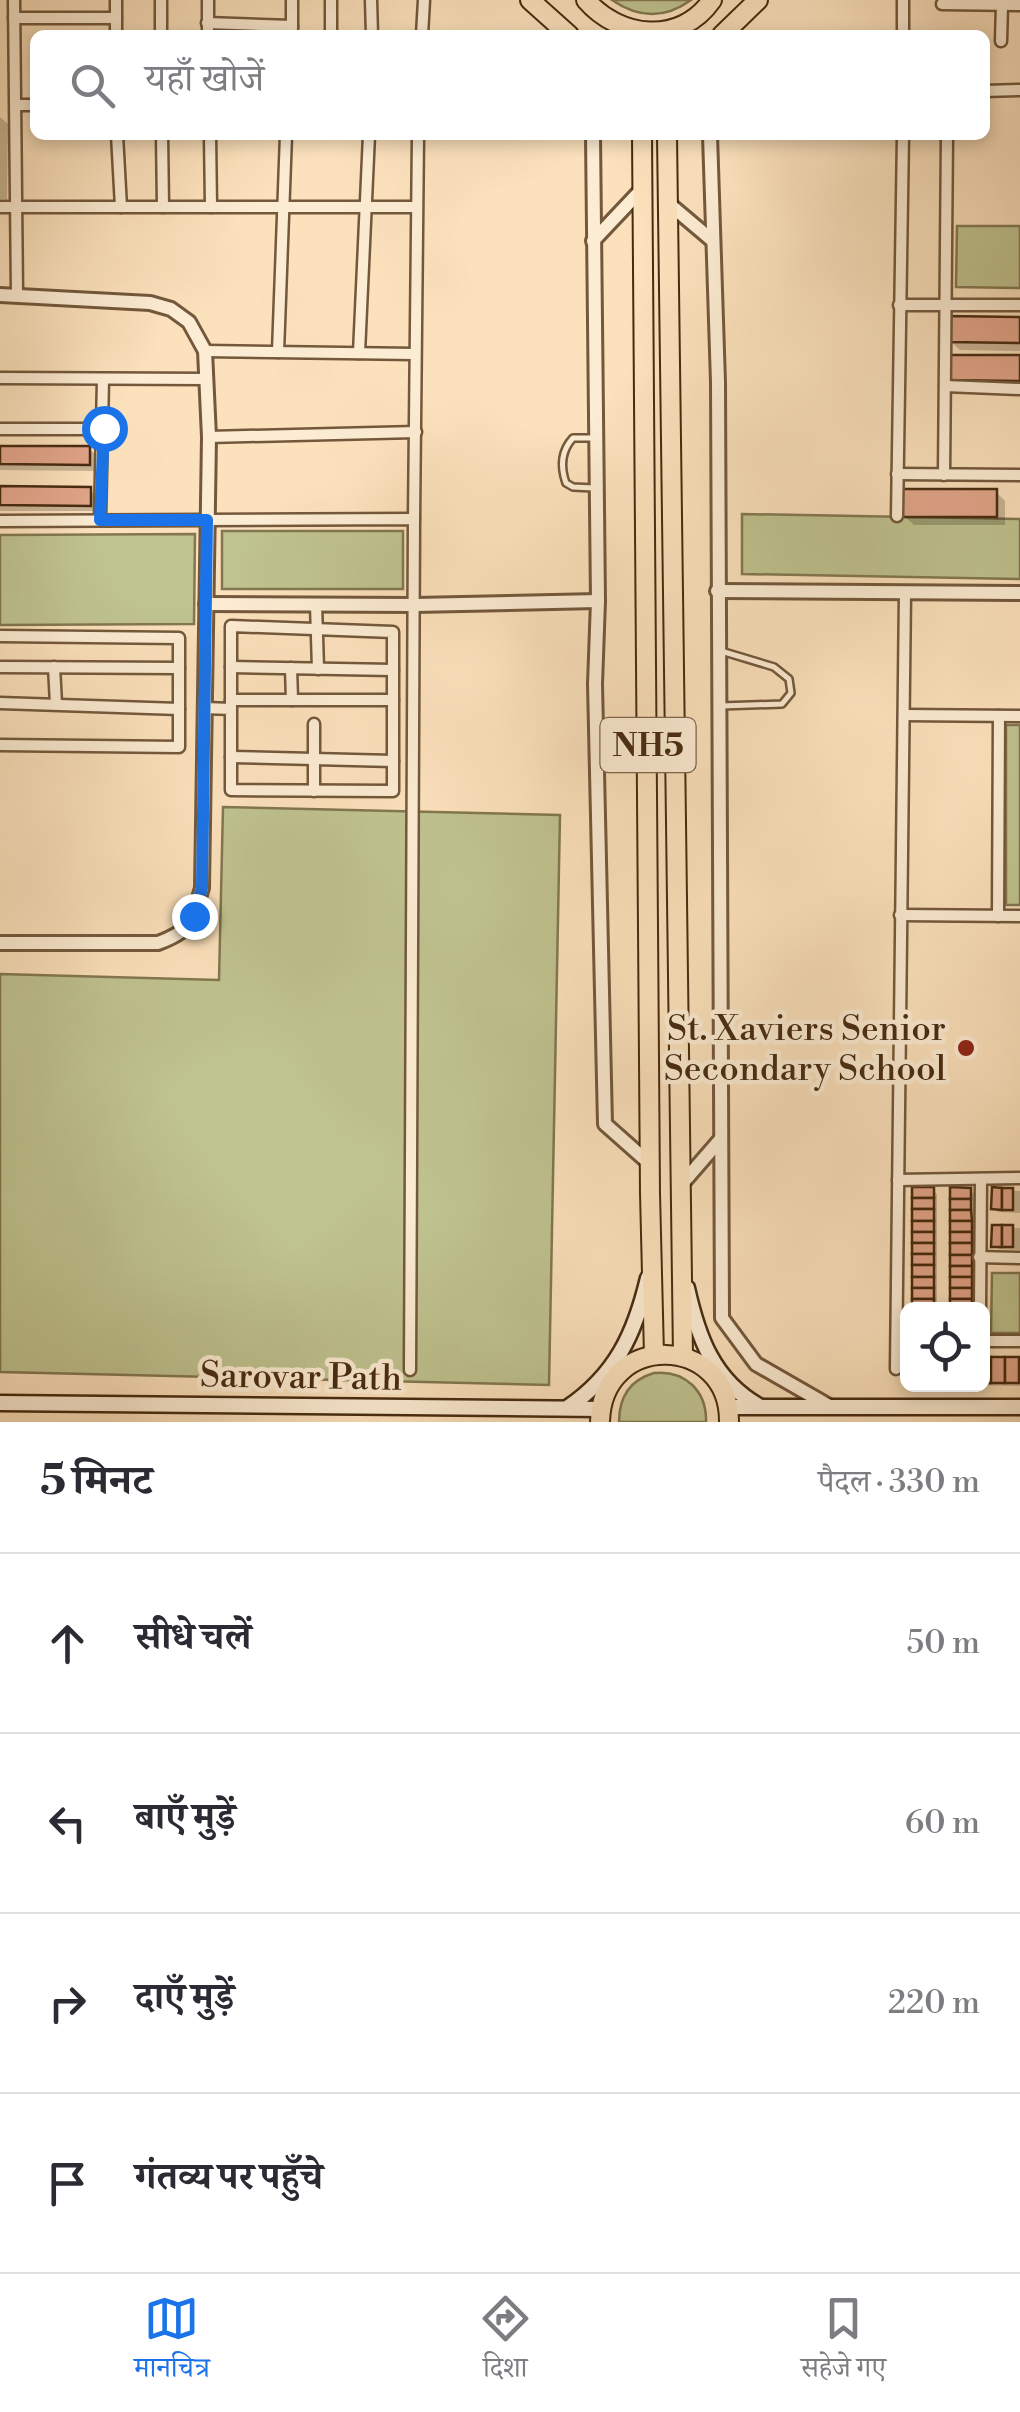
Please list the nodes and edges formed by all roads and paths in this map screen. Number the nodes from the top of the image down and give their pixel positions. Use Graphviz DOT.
graph roads {
  1 [pos="14,0"];
  2 [pos="116,0"];
  3 [pos="161,0"];
  4 [pos="208,0"];
  5 [pos="292,0"];
  6 [pos="331,0"];
  7 [pos="371,0"];
  8 [pos="424,0"];
  9 [pos="530,0"];
  10 [pos="586,0"];
  11 [pos="712,0"];
  12 [pos="758,0"];
  13 [pos="903,0"];
  14 [pos="942,4"];
  15 [pos="1002,5"];
  16 [pos="1020,5"];
  17 [pos="14,18"];
  18 [pos="116,18"];
  19 [pos="608,21"];
  20 [pos="208,29"];
  21 [pos="685,29"];
  22 [pos="116,30"];
  23 [pos="161,30"];
  24 [pos="292,30"];
  25 [pos="331,30"];
  26 [pos="372,30"];
  27 [pos="422,30"];
  28 [pos="563,30"];
  29 [pos="617,30"];
  30 [pos="627,30"];
  31 [pos="727,30"];
  32 [pos="903,30"];
  33 [pos="1001,41"];
  34 [pos="990,90"];
  35 [pos="1020,90"];
  36 [pos="16,105"];
  37 [pos="30,105"];
  38 [pos="118,140"];
  39 [pos="162,140"];
  40 [pos="210,140"];
  41 [pos="286,140"];
  42 [pos="369,140"];
  43 [pos="418,140"];
  44 [pos="593,140"];
  45 [pos="642,140"];
  46 [pos="667,140"];
  47 [pos="710,140"];
  48 [pos="903,140"];
  49 [pos="948,140"];
  50 [pos="643,188"];
  51 [pos="668,204"];
  52 [pos="0,207"];
  53 [pos="16,207"];
  54 [pos="122,207"];
  55 [pos="163,207"];
  56 [pos="211,207"];
  57 [pos="282,207"];
  58 [pos="365,207"];
  59 [pos="416,207"];
  60 [pos="714,241"];
  61 [pos="594,242"];
  62 [pos="0,295"];
  63 [pos="16,295"];
  64 [pos="900,305"];
  65 [pos="945,305"];
  66 [pos="1020,305"];
  67 [pos="206,352"];
  68 [pos="278,352"];
  69 [pos="359,353"];
  70 [pos="415,354"];
  71 [pos="0,378"];
  72 [pos="103,379"];
  73 [pos="207,379"];
  74 [pos="945,386"];
  75 [pos="1020,388"];
  76 [pos="104,428"];
  77 [pos="0,429"];
  78 [pos="416,432"];
  79 [pos="208,438"];
  80 [pos="596,438"];
  81 [pos="898,474"];
  82 [pos="944,474"];
  83 [pos="1020,475"];
  84 [pos="596,488"];
  85 [pos="897,516"];
  86 [pos="414,518"];
  87 [pos="100,520"];
  88 [pos="207,520"];
  89 [pos="0,521"];
  90 [pos="717,591"];
  91 [pos="905,592"];
  92 [pos="1020,593"];
  93 [pos="598,602"];
  94 [pos="206,604"];
  95 [pos="316,604"];
  96 [pos="415,605"];
  97 [pos="316,629"];
  98 [pos="0,636"];
  99 [pos="718,650"];
  100 [pos="0,667"];
  101 [pos="54,667"];
  102 [pos="179,668"];
  103 [pos="231,668"];
  104 [pos="291,668"];
  105 [pos="318,668"];
  106 [pos="392,670"];
  107 [pos="179,696"];
  108 [pos="292,700"];
  109 [pos="393,700"];
  110 [pos="205,702"];
  111 [pos="0,703"];
  112 [pos="56,704"];
  113 [pos="231,704"];
  114 [pos="719,706"];
  115 [pos="179,709"];
  116 [pos="904,715"];
  117 [pos="999,716"];
  118 [pos="1020,716"];
  119 [pos="314,724"];
  120 [pos="0,745"];
  121 [pos="231,756"];
  122 [pos="314,761"];
  123 [pos="393,761"];
  124 [pos="314,791"];
  125 [pos="900,915"];
  126 [pos="998,916"];
  127 [pos="1020,916"];
  128 [pos="0,944"];
  129 [pos="720,1140"];
  130 [pos="650,1164"];
  131 [pos="1020,1178"];
  132 [pos="981,1179"];
  133 [pos="898,1180"];
  134 [pos="680,1186"];
  135 [pos="979,1257"];
  136 [pos="1020,1258"];
  137 [pos="652,1263"];
  138 [pos="682,1263"];
  139 [pos="902,1302"];
  140 [pos="980,1302"];
  141 [pos="990,1341"];
  142 [pos="1020,1341"];
  143 [pos="900,1353"];
  144 [pos="654,1355"];
  145 [pos="683,1357"];
  146 [pos="896,1369"];
  147 [pos="410,1370"];
  148 [pos="0,1403"];
  149 [pos="762,1407"];
  150 [pos="831,1407"];
  151 [pos="1020,1407"];
  152 [pos="567,1408"];
  153 [pos="600,1415"];
  154 [pos="728,1415"];
  1 -- 17 [label="street"];
  2 -- 18 [label="street"];
  3 -- 23 [label="street"];
  4 -- 20 [label="street"];
  5 -- 24 [label="street"];
  6 -- 25 [label="street"];
  7 -- 26 [label="street"];
  8 -- 27 [label="street"];
  9 -- 28 [label="highway"];
  10 -- 19 [label="highway"];
  11 -- 21 [label="highway"];
  12 -- 31 [label="highway"];
  13 -- 32 [label="street"];
  14 -- 15 [label="street"];
  15 -- 16 [label="street"];
  15 -- 33 [label="street"];
  17 -- 18 [label="street"];
  17 -- 36 [label="street"];
  18 -- 22 [label="street"];
  19 -- 29 [label="highway"];
  19 -- 30 [label="highway"];
  20 -- 24 [label="street"];
  34 -- 35 [label="street"];
  36 -- 37 [label="street"];
  36 -- 53 [label="street"];
  38 -- 54 [label="street"];
  39 -- 55 [label="street"];
  40 -- 56 [label="street"];
  41 -- 57 [label="street"];
  42 -- 58 [label="street"];
  43 -- 59 [label="street"];
  44 -- 61 [label="street"];
  45 -- 50 [label="highway, NH5"];
  46 -- 51 [label="highway, NH5"];
  47 -- 60 [label="street"];
  48 -- 64 [label="street"];
  49 -- 65 [label="street"];
  50 -- 61 [label="street"];
  50 -- 130 [label="highway, NH5"];
  51 -- 60 [label="street"];
  51 -- 134 [label="highway, NH5"];
  52 -- 53 [label="street"];
  53 -- 54 [label="street"];
  53 -- 63 [label="street"];
  54 -- 55 [label="street"];
  55 -- 56 [label="street"];
  56 -- 57 [label="street"];
  57 -- 58 [label="street"];
  57 -- 68 [label="street"];
  58 -- 59 [label="street"];
  58 -- 69 [label="street"];
  59 -- 70 [label="street"];
  60 -- 90 [label="street"];
  61 -- 80 [label="street"];
  62 -- 63 [label="street"];
  63 -- 67 [label="street"];
  64 -- 65 [label="street"];
  64 -- 81 [label="street"];
  65 -- 66 [label="street"];
  65 -- 74 [label="street"];
  67 -- 68 [label="street"];
  67 -- 73 [label="street"];
  68 -- 69 [label="street"];
  69 -- 70 [label="street"];
  70 -- 78 [label="street"];
  71 -- 72 [label="street"];
  72 -- 73 [label="street"];
  72 -- 76 [label="street"];
  73 -- 79 [label="street"];
  74 -- 75 [label="street"];
  74 -- 82 [label="street"];
  76 -- 77 [label="street"];
  76 -- 87 [label="street"];
  78 -- 79 [label="street"];
  78 -- 86 [label="street"];
  79 -- 88 [label="street"];
  80 -- 84 [label="street"];
  80 -- 84 [label="lane"];
  81 -- 82 [label="street"];
  81 -- 85 [label="street"];
  82 -- 83 [label="street"];
  84 -- 93 [label="street"];
  86 -- 88 [label="street"];
  86 -- 96 [label="street"];
  87 -- 88 [label="street"];
  87 -- 89 [label="street"];
  88 -- 94 [label="street"];
  90 -- 91 [label="street"];
  90 -- 99 [label="street"];
  91 -- 92 [label="street"];
  91 -- 116 [label="street"];
  93 -- 96 [label="street"];
  93 -- 130 [label="street"];
  94 -- 95 [label="street"];
  94 -- 110 [label="street"];
  95 -- 96 [label="street"];
  95 -- 97 [label="street"];
  96 -- 147 [label="street"];
  97 -- 103 [label="street"];
  97 -- 105 [label="street"];
  97 -- 106 [label="street"];
  98 -- 102 [label="street"];
  99 -- 114 [label="street"];
  99 -- 114 [label="lane"];
  100 -- 101 [label="street"];
  101 -- 102 [label="street"];
  101 -- 112 [label="street"];
  102 -- 107 [label="street"];
  103 -- 104 [label="street"];
  103 -- 113 [label="street"];
  104 -- 105 [label="street"];
  104 -- 108 [label="street"];
  105 -- 106 [label="street"];
  106 -- 109 [label="street"];
  107 -- 110 [label="street"];
  107 -- 115 [label="street"];
  108 -- 109 [label="street"];
  108 -- 113 [label="street"];
  109 -- 123 [label="street"];
  110 -- 113 [label="street"];
  110 -- 128 [label="street"];
  111 -- 112 [label="street"];
  112 -- 115 [label="street"];
  113 -- 121 [label="street"];
  114 -- 129 [label="street"];
  115 -- 120 [label="street"];
  116 -- 117 [label="street"];
  116 -- 125 [label="street"];
  117 -- 118 [label="street"];
  117 -- 126 [label="street"];
  119 -- 122 [label="street"];
  121 -- 122 [label="street"];
  121 -- 124 [label="street"];
  122 -- 123 [label="street"];
  122 -- 124 [label="street"];
  123 -- 124 [label="street"];
  125 -- 126 [label="street"];
  125 -- 133 [label="street"];
  126 -- 127 [label="street"];
  129 -- 134 [label="street"];
  129 -- 150 [label="street"];
  130 -- 137 [label="highway, NH5"];
  131 -- 132 [label="street"];
  132 -- 133 [label="street"];
  132 -- 135 [label="street"];
  133 -- 139 [label="street"];
  134 -- 138 [label="highway, NH5"];
  135 -- 136 [label="street"];
  135 -- 140 [label="street"];
  137 -- 144 [label="highway, NH5"];
  137 -- 152 [label="main road"];
  138 -- 145 [label="highway, NH5"];
  138 -- 149 [label="main road"];
  141 -- 142 [label="street"];
  143 -- 146 [label="street"];
  144 -- 145 [label="highway"];
  144 -- 153 [label="highway"];
  145 -- 154 [label="highway"];
  148 -- 152 [label="main road, Sarovar Path"];
  149 -- 150 [label="main road"];
  149 -- 154 [label="main road"];
  150 -- 151 [label="main road"];
  152 -- 153 [label="main road, Sarovar Path"];
}
